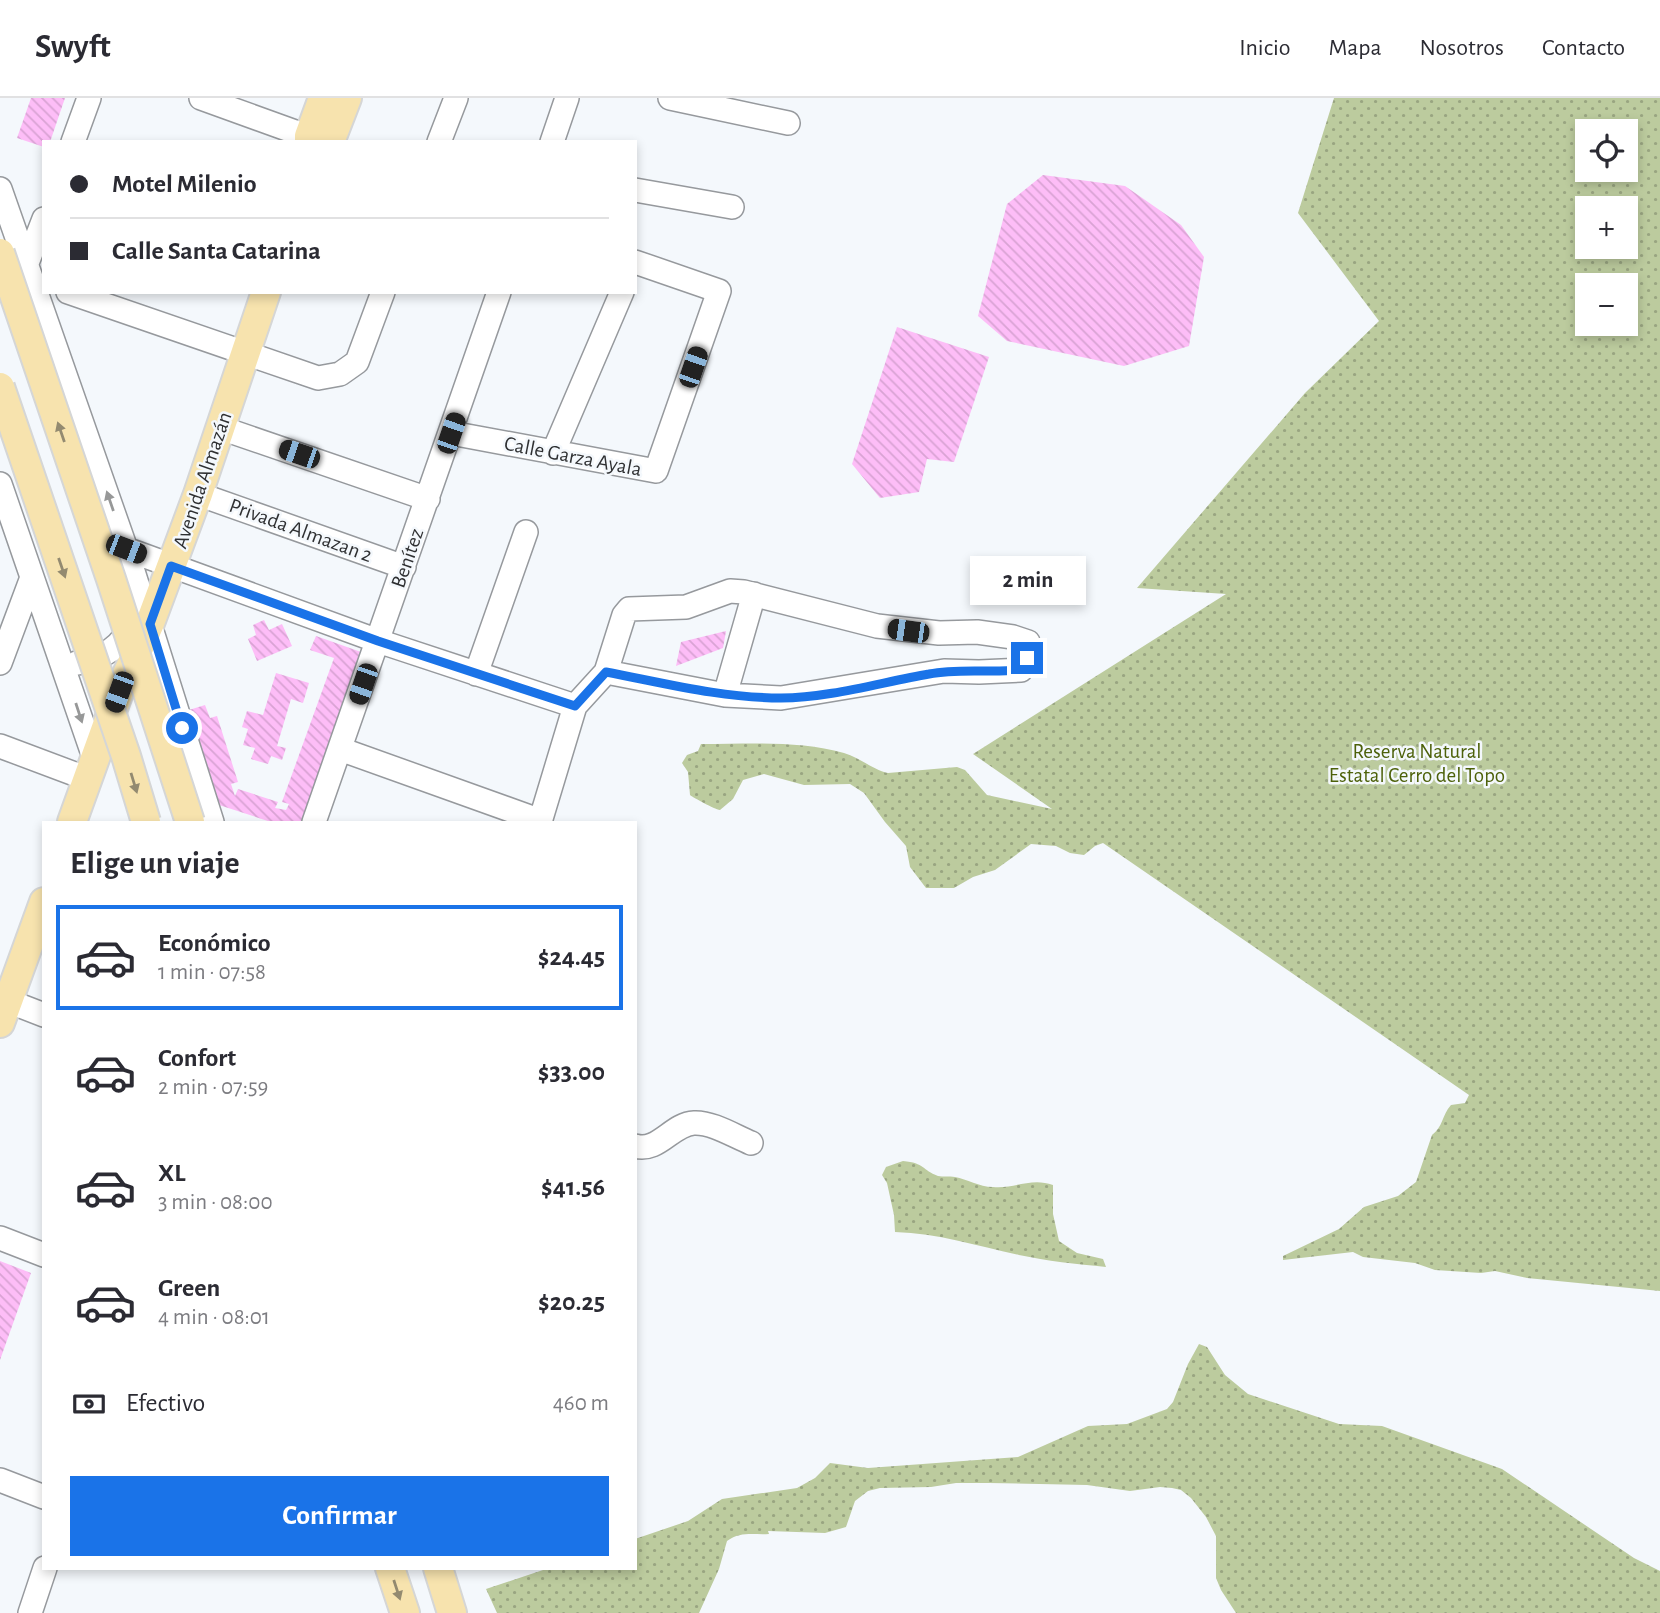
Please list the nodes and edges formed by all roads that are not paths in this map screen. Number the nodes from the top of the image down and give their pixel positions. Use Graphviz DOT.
graph roads {
  1 [pos="89,98"];
  2 [pos="201,98"];
  3 [pos="323,98"];
  4 [pos="347,98"];
  5 [pos="456,98"];
  6 [pos="567,98"];
  7 [pos="670,98"];
  8 [pos="788,124"];
  9 [pos="74,140"];
  10 [pos="318,140"];
  11 [pos="440,140"];
  12 [pos="553,140"];
  13 [pos="0,189"];
  14 [pos="637,190"];
  15 [pos="732,207"];
  16 [pos="42,232"];
  17 [pos="0,253"];
  18 [pos="637,263"];
  19 [pos="35,276"];
  20 [pos="74,294"];
  21 [pos="265,294"];
  22 [pos="382,294"];
  23 [pos="498,294"];
  24 [pos="621,294"];
  25 [pos="246,352"];
  26 [pos="0,387"];
  27 [pos="221,428"];
  28 [pos="451,433"];
  29 [pos="553,453"];
  30 [pos="0,484"];
  31 [pos="198,494"];
  32 [pos="428,499"];
  33 [pos="4,506"];
  34 [pos="526,532"];
  35 [pos="126,549"];
  36 [pos="171,566"];
  37 [pos="404,567"];
  38 [pos="31,580"];
  39 [pos="136,580"];
  40 [pos="754,594"];
  41 [pos="150,624"];
  42 [pos="378,641"];
  43 [pos="0,663"];
  44 [pos="63,663"];
  45 [pos="606,672"];
  46 [pos="476,674"];
  47 [pos="725,695"];
  48 [pos="575,706"];
  49 [pos="0,746"];
  50 [pos="340,749"];
  51 [pos="91,769"];
  52 [pos="72,821"];
  53 [pos="146,821"];
  54 [pos="190,821"];
  55 [pos="212,821"];
  56 [pos="314,821"];
  57 [pos="538,821"];
  58 [pos="541,821"];
  59 [pos="42,907"];
  60 [pos="3,1007"];
  61 [pos="42,1015"];
  62 [pos="751,1143"];
  63 [pos="637,1147"];
  64 [pos="0,1238"];
  65 [pos="42,1254"];
  66 [pos="0,1480"];
  67 [pos="42,1496"];
  68 [pos="44,1570"];
  69 [pos="391,1570"];
  70 [pos="439,1570"];
  71 [pos="30,1613"];
  72 [pos="405,1613"];
  73 [pos="452,1613"];
  1 -- 9 [label="street"];
  2 -- 10 [label="street"];
  3 -- 10 [label="main road"];
  4 -- 10 [label="main road"];
  5 -- 11 [label="street"];
  6 -- 12 [label="street"];
  7 -- 8 [label="street"];
  13 -- 19 [label="street"];
  14 -- 15 [label="street"];
  16 -- 19 [label="street"];
  54 -- 17 [label="main road, one-way, bridge"];
  18 -- 29 [label="street, Calle Garza Ayala"];
  35 -- 19 [label="street, one-way"];
  20 -- 25 [label="street"];
  21 -- 25 [label="main road, Avenida Almazán"];
  22 -- 25 [label="street"];
  23 -- 28 [label="street, Benítez"];
  24 -- 29 [label="street"];
  25 -- 27 [label="main road, Avenida Almazán"];
  26 -- 53 [label="main road, one-way, bridge"];
  27 -- 31 [label="main road, Avenida Almazán"];
  27 -- 32 [label="street"];
  28 -- 29 [label="street, Calle Garza Ayala"];
  28 -- 32 [label="street, Benítez"];
  30 -- 33 [label="street"];
  31 -- 36 [label="main road, Avenida Almazán"];
  31 -- 37 [label="street, Privada Almazan 2"];
  32 -- 37 [label="street, Benítez"];
  33 -- 38 [label="street"];
  34 -- 46 [label="street"];
  35 -- 36 [label="street"];
  35 -- 39 [label="street"];
  36 -- 41 [label="main road, Avenida Almazán"];
  36 -- 42 [label="street"];
  37 -- 42 [label="street, Benítez"];
  38 -- 43 [label="street"];
  38 -- 44 [label="street"];
  39 -- 41 [label="street"];
  39 -- 44 [label="street"];
  40 -- 45 [label="street"];
  40 -- 47 [label="street"];
  40 -- 47 [label="street"];
  41 -- 51 [label="main road, Avenida Almazán"];
  41 -- 55 [label="street"];
  42 -- 46 [label="street"];
  42 -- 50 [label="street, Benítez"];
  44 -- 51 [label="street, one-way"];
  45 -- 47 [label="street"];
  45 -- 48 [label="street"];
  46 -- 48 [label="street"];
  48 -- 58 [label="street"];
  49 -- 51 [label="street"];
  50 -- 56 [label="street, Benítez"];
  50 -- 57 [label="street"];
  51 -- 52 [label="main road, Avenida Almazán"];
  59 -- 60 [label="main road"];
  60 -- 61 [label="street"];
  62 -- 63 [label="street"];
  64 -- 65 [label="street"];
  66 -- 67 [label="street"];
  68 -- 71 [label="street"];
  69 -- 72 [label="main road, one-way"];
  70 -- 73 [label="main road"];
}
